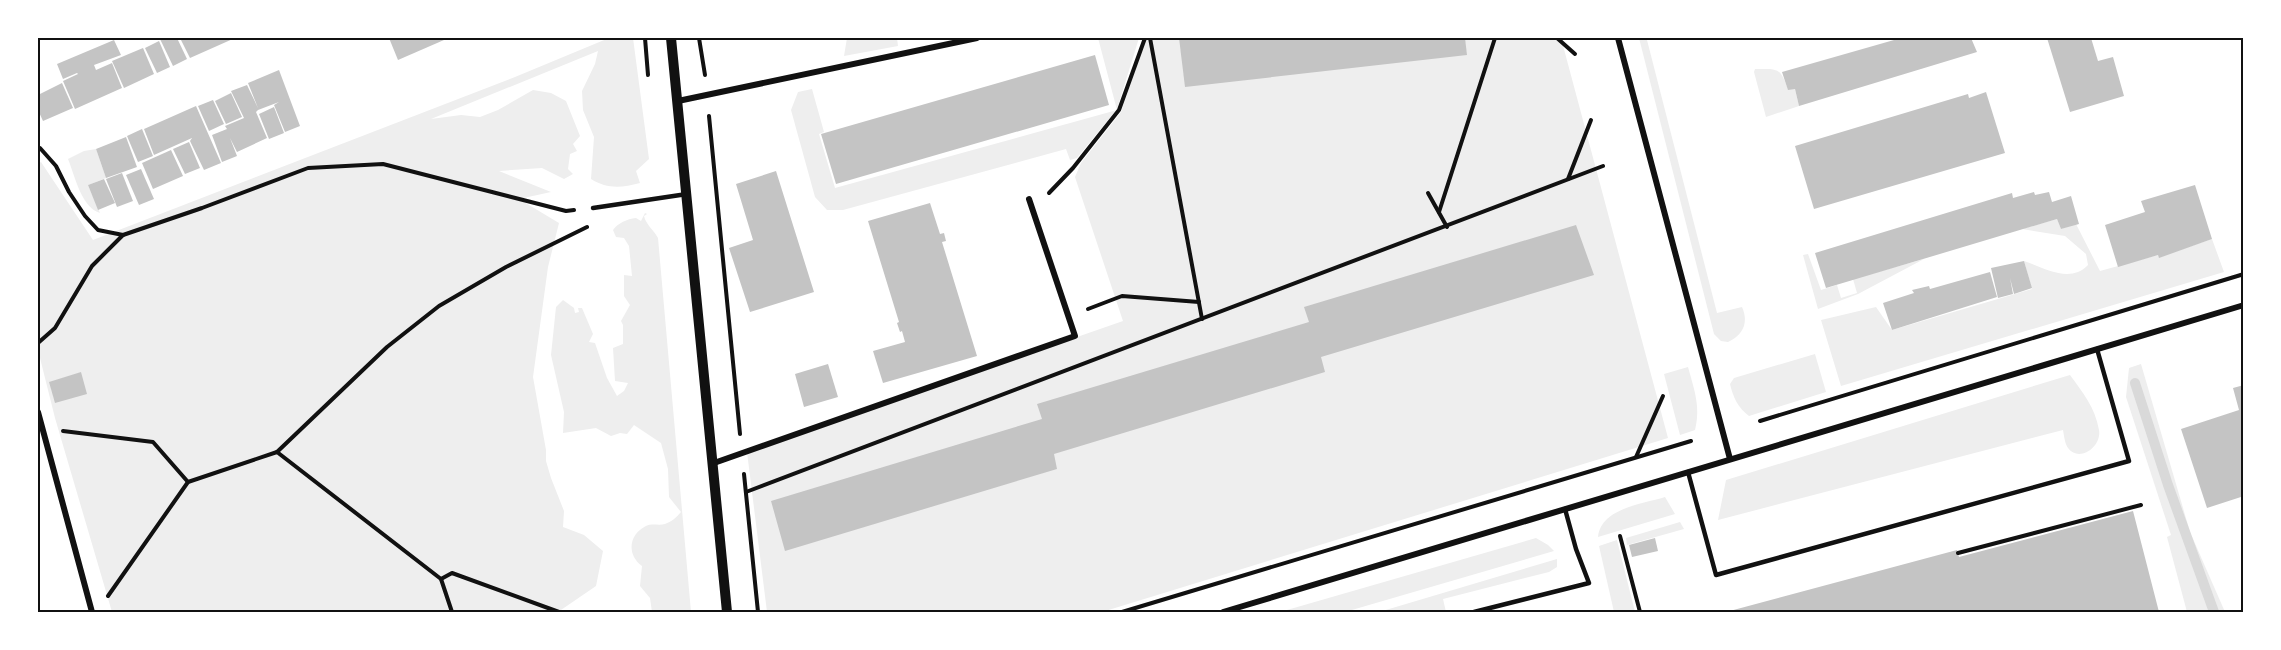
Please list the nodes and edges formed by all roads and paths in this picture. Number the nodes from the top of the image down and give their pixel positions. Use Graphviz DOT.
graph roads {
  1 [pos="671,38"];
  2 [pos="699,38"];
  3 [pos="977,38"];
  4 [pos="1148,38"];
  5 [pos="1495,38"];
  6 [pos="1557,38"];
  7 [pos="1618,38"];
  8 [pos="1575,54"];
  9 [pos="705,76"];
  10 [pos="678,101"];
  11 [pos="709,108"];
  12 [pos="1591,120"];
  13 [pos="40,148"];
  14 [pos="1603,166"];
  15 [pos="1568,180"];
  16 [pos="687,194"];
  17 [pos="1428,194"];
  18 [pos="1029,199"];
  19 [pos="593,208"];
  20 [pos="1033,210"];
  21 [pos="1439,212"];
  22 [pos="595,223"];
  23 [pos="1447,227"];
  24 [pos="123,235"];
  25 [pos="2244,274"];
  26 [pos="1199,302"];
  27 [pos="2244,305"];
  28 [pos="1069,317"];
  29 [pos="1202,319"];
  30 [pos="38,343"];
  31 [pos="2097,349"];
  32 [pos="1663,396"];
  33 [pos="38,412"];
  34 [pos="1760,421"];
  35 [pos="42,428"];
  36 [pos="739,429"];
  37 [pos="1691,441"];
  38 [pos="277,452"];
  39 [pos="1635,458"];
  40 [pos="1730,459"];
  41 [pos="714,463"];
  42 [pos="743,466"];
  43 [pos="1688,471"];
  44 [pos="188,482"];
  45 [pos="746,492"];
  46 [pos="2140,505"];
  47 [pos="1565,508"];
  48 [pos="1620,536"];
  49 [pos="1958,553"];
  50 [pos="441,579"];
  51 [pos="103,603"];
  52 [pos="92,612"];
  53 [pos="452,612"];
  54 [pos="559,612"];
  55 [pos="727,612"];
  56 [pos="758,612"];
  57 [pos="1122,612"];
  58 [pos="1223,612"];
  59 [pos="1474,612"];
  60 [pos="1640,612"];
  1 -- 10 [label="street"];
  2 -- 9 [label="path"];
  3 -- 10 [label="street"];
  4 -- 20 [label="path"];
  4 -- 26 [label="path"];
  5 -- 21 [label="path"];
  6 -- 8 [label="path"];
  7 -- 40 [label="street"];
  10 -- 16 [label="street"];
  11 -- 36 [label="path"];
  12 -- 15 [label="path"];
  13 -- 24 [label="path"];
  14 -- 15 [label="path"];
  15 -- 23 [label="path"];
  16 -- 19 [label="lane"];
  16 -- 41 [label="street"];
  17 -- 21 [label="path"];
  18 -- 20 [label="street"];
  19 -- 24 [label="path"];
  20 -- 28 [label="street"];
  21 -- 23 [label="path"];
  22 -- 38 [label="path"];
  23 -- 29 [label="path"];
  24 -- 30 [label="path"];
  25 -- 34 [label="path"];
  26 -- 28 [label="path"];
  26 -- 29 [label="path"];
  27 -- 31 [label="street"];
  28 -- 41 [label="street"];
  29 -- 45 [label="path"];
  31 -- 40 [label="street"];
  31 -- 43 [label="lane"];
  32 -- 39 [label="path"];
  33 -- 35 [label="street"];
  35 -- 44 [label="path"];
  35 -- 52 [label="street"];
  37 -- 39 [label="path"];
  38 -- 44 [label="path"];
  38 -- 50 [label="path"];
  39 -- 57 [label="path"];
  40 -- 43 [label="street"];
  41 -- 55 [label="street"];
  42 -- 45 [label="path"];
  43 -- 47 [label="street"];
  44 -- 51 [label="path"];
  45 -- 56 [label="path"];
  46 -- 49 [label="path"];
  47 -- 58 [label="street"];
  47 -- 59 [label="lane"];
  48 -- 60 [label="path"];
  50 -- 53 [label="path"];
  50 -- 54 [label="path"];
}
